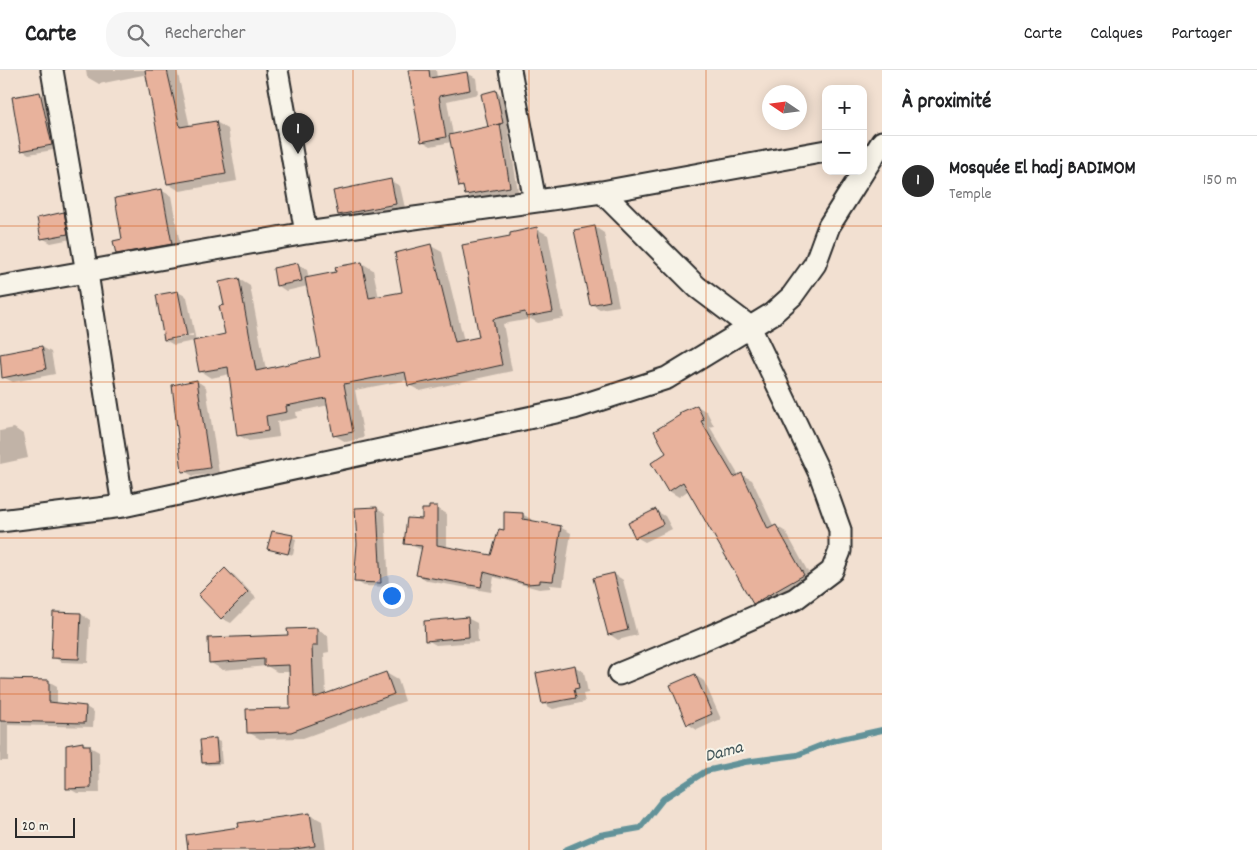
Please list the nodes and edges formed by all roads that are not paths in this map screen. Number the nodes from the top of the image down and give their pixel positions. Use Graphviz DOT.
graph roads {
  1 [pos="52,70"];
  2 [pos="277,70"];
  3 [pos="510,70"];
  4 [pos="882,141"];
  5 [pos="867,143"];
  6 [pos="822,152"];
  7 [pos="602,192"];
  8 [pos="535,201"];
  9 [pos="306,232"];
  10 [pos="87,273"];
  11 [pos="0,286"];
  12 [pos="750,327"];
  13 [pos="123,506"];
  14 [pos="0,522"];
  15 [pos="619,674"];
  1 -- 10 [label="street"];
  2 -- 9 [label="street"];
  3 -- 8 [label="street"];
  4 -- 5 [label="street"];
  4 -- 12 [label="street"];
  6 -- 7 [label="street"];
  7 -- 8 [label="street"];
  7 -- 12 [label="street"];
  8 -- 9 [label="street"];
  9 -- 10 [label="street"];
  10 -- 11 [label="street"];
  10 -- 13 [label="street"];
  12 -- 13 [label="street"];
  12 -- 15 [label="street"];
  13 -- 14 [label="street"];
}
